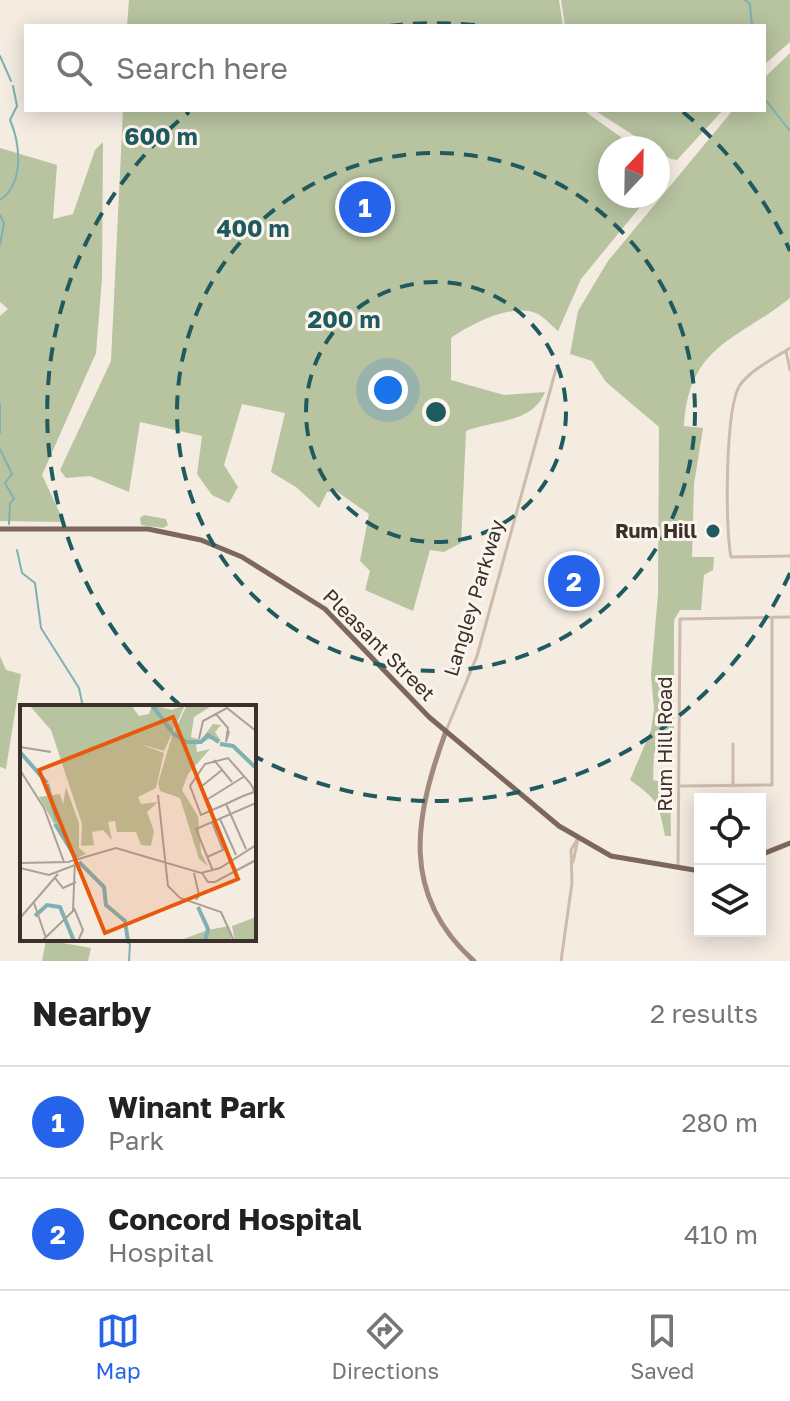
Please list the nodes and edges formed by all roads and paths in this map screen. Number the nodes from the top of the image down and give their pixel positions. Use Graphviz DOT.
graph roads {
  1 [pos="788,350"];
  2 [pos="556,369"];
  3 [pos="790,370"];
  4 [pos="0,530"];
  5 [pos="790,556"];
  6 [pos="790,617"];
  7 [pos="772,618"];
  8 [pos="446,731"];
  9 [pos="733,744"];
  10 [pos="679,786"];
  11 [pos="733,786"];
  12 [pos="578,838"];
  13 [pos="790,843"];
  14 [pos="766,853"];
  15 [pos="678,868"];
  16 [pos="694,870"];
  17 [pos="474,961"];
  18 [pos="561,961"];
  1 -- 3 [label="street"];
  1 -- 5 [label="street"];
  2 -- 8 [label="street, Langley Parkway"];
  4 -- 8 [label="main road, Pleasant Street"];
  6 -- 7 [label="street"];
  7 -- 10 [label="street, Rum Hill Road"];
  7 -- 11 [label="street"];
  8 -- 12 [label="main road, Pleasant Street"];
  8 -- 17 [label="street, Langley Parkway"];
  9 -- 11 [label="street"];
  10 -- 11 [label="street"];
  10 -- 15 [label="street, Rum Hill Road"];
  12 -- 15 [label="main road, Pleasant Street"];
  12 -- 18 [label="street"];
  13 -- 14 [label="main road"];
  15 -- 16 [label="main road, Pleasant Street"];
}
